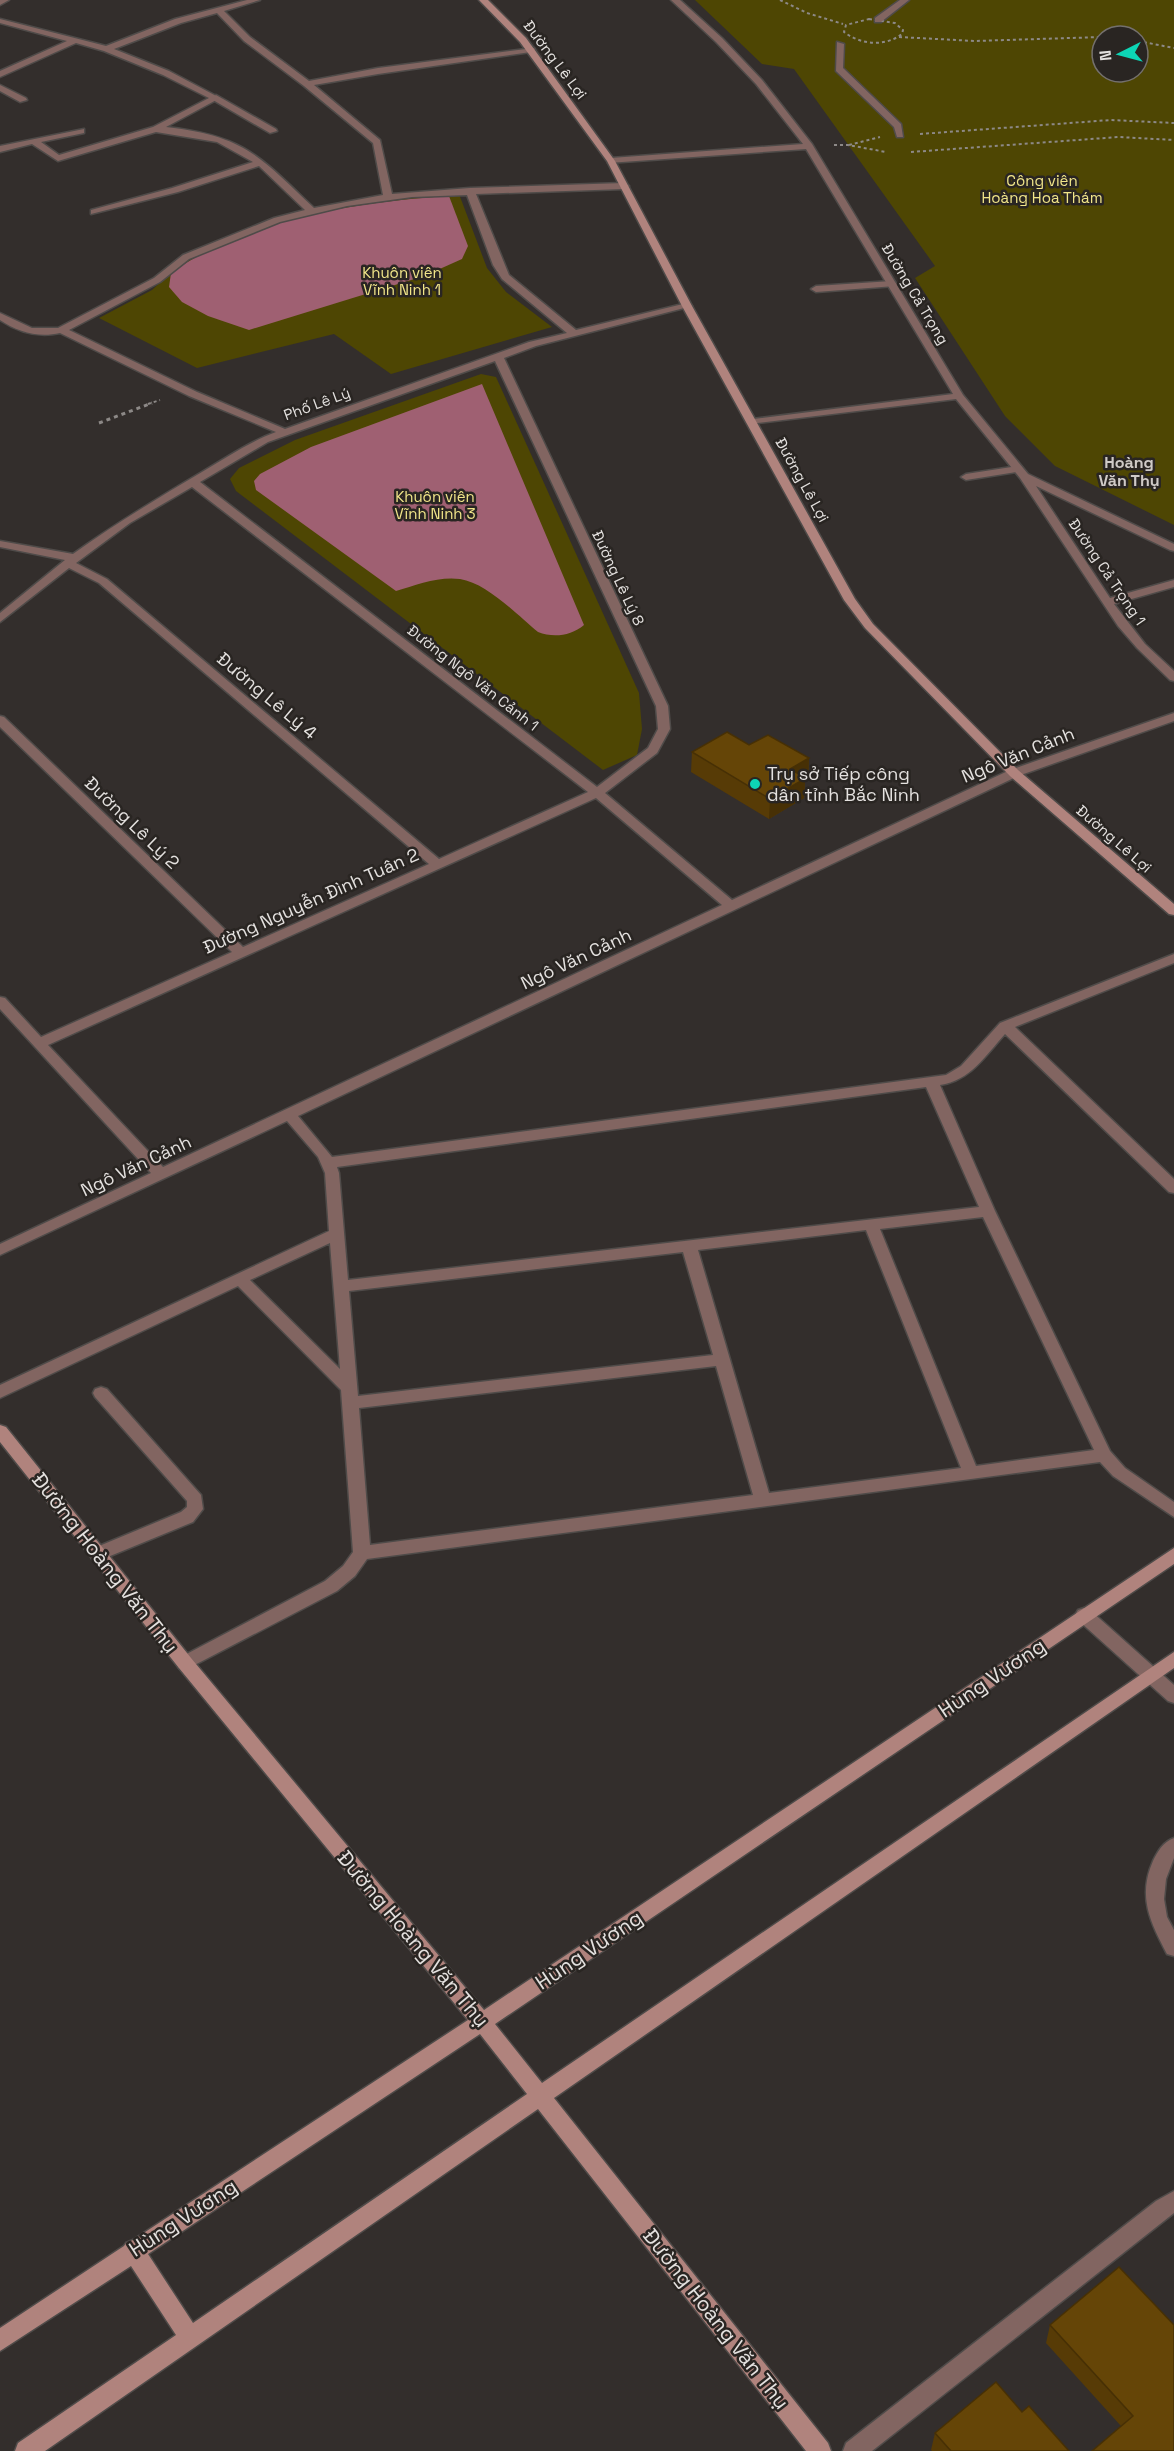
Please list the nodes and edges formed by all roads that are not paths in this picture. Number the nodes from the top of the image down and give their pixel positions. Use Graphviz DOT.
graph roads {
  1 [pos="5,0"];
  2 [pos="256,0"];
  3 [pos="483,0"];
  4 [pos="675,0"];
  5 [pos="905,0"];
  6 [pos="243,1"];
  7 [pos="0,3"];
  8 [pos="218,9"];
  9 [pos="878,20"];
  10 [pos="0,21"];
  11 [pos="76,40"];
  12 [pos="840,44"];
  13 [pos="107,49"];
  14 [pos="531,50"];
  15 [pos="0,63"];
  16 [pos="18,66"];
  17 [pos="0,74"];
  18 [pos="307,84"];
  19 [pos="0,88"];
  20 [pos="216,98"];
  21 [pos="23,100"];
  22 [pos="156,129"];
  23 [pos="81,131"];
  24 [pos="273,131"];
  25 [pos="900,135"];
  26 [pos="34,141"];
  27 [pos="809,146"];
  28 [pos="0,148"];
  29 [pos="611,161"];
  30 [pos="259,163"];
  31 [pos="624,186"];
  32 [pos="470,191"];
  33 [pos="388,196"];
  34 [pos="94,212"];
  35 [pos="312,212"];
  36 [pos="892,284"];
  37 [pos="816,289"];
  38 [pos="687,306"];
  39 [pos="1,319"];
  40 [pos="61,330"];
  41 [pos="573,333"];
  42 [pos="498,356"];
  43 [pos="959,396"];
  44 [pos="753,422"];
  45 [pos="284,432"];
  46 [pos="1021,473"];
  47 [pos="966,477"];
  48 [pos="192,481"];
  49 [pos="0,544"];
  50 [pos="1174,548"];
  51 [pos="71,561"];
  52 [pos="1174,583"];
  53 [pos="1108,602"];
  54 [pos="0,619"];
  55 [pos="1174,677"];
  56 [pos="1174,717"];
  57 [pos="0,720"];
  58 [pos="1014,773"];
  59 [pos="597,793"];
  60 [pos="438,864"];
  61 [pos="731,906"];
  62 [pos="1174,911"];
  63 [pos="239,951"];
  64 [pos="1174,958"];
  65 [pos="0,1001"];
  66 [pos="1005,1026"];
  67 [pos="40,1043"];
  68 [pos="931,1081"];
  69 [pos="289,1114"];
  70 [pos="328,1163"];
  71 [pos="161,1174"];
  72 [pos="1174,1188"];
  73 [pos="988,1211"];
  74 [pos="871,1225"];
  75 [pos="337,1233"];
  76 [pos="689,1246"];
  77 [pos="0,1250"];
  78 [pos="240,1279"];
  79 [pos="342,1286"];
  80 [pos="722,1360"];
  81 [pos="0,1392"];
  82 [pos="101,1393"];
  83 [pos="350,1395"];
  84 [pos="0,1431"];
  85 [pos="1104,1455"];
  86 [pos="971,1473"];
  87 [pos="763,1500"];
  88 [pos="1174,1511"];
  89 [pos="362,1553"];
  90 [pos="98,1554"];
  91 [pos="1174,1555"];
  92 [pos="1084,1616"];
  93 [pos="1174,1659"];
  94 [pos="184,1663"];
  95 [pos="1149,1676"];
  96 [pos="1174,1696"];
  97 [pos="1174,1846"];
  98 [pos="1174,1947"];
  99 [pos="482,2022"];
  100 [pos="540,2097"];
  101 [pos="1174,2201"];
  102 [pos="133,2250"];
  103 [pos="190,2338"];
  104 [pos="0,2340"];
  105 [pos="26,2451"];
  106 [pos="820,2451"];
  107 [pos="854,2451"];
  1 -- 7 [label="street"];
  2 -- 6 [label="street"];
  3 -- 14 [label="main road, Đường Lê Lợi"];
  4 -- 27 [label="street, Đường Cả Trọng"];
  5 -- 9 [label="street"];
  6 -- 8 [label="street"];
  8 -- 13 [label="street"];
  8 -- 18 [label="street"];
  10 -- 11 [label="street"];
  11 -- 13 [label="street"];
  11 -- 16 [label="street"];
  12 -- 25 [label="street"];
  13 -- 20 [label="street"];
  14 -- 18 [label="street"];
  14 -- 29 [label="main road, Đường Lê Lợi"];
  15 -- 16 [label="street"];
  16 -- 17 [label="street"];
  18 -- 33 [label="street"];
  19 -- 21 [label="street"];
  20 -- 22 [label="street"];
  20 -- 24 [label="street"];
  22 -- 26 [label="street"];
  22 -- 30 [label="street"];
  23 -- 26 [label="street"];
  26 -- 28 [label="street"];
  27 -- 29 [label="street"];
  27 -- 36 [label="street, Đường Cả Trọng"];
  29 -- 31 [label="main road, Đường Lê Lợi"];
  30 -- 34 [label="street"];
  30 -- 35 [label="street"];
  31 -- 32 [label="street"];
  31 -- 38 [label="main road, Đường Lê Lợi"];
  32 -- 33 [label="street"];
  32 -- 41 [label="street"];
  33 -- 35 [label="street"];
  35 -- 40 [label="street"];
  36 -- 37 [label="street"];
  36 -- 43 [label="street, Đường Cả Trọng"];
  38 -- 41 [label="street, Phố Lê Lý"];
  38 -- 44 [label="main road, Đường Lê Lợi"];
  39 -- 40 [label="street"];
  40 -- 45 [label="street"];
  41 -- 42 [label="street, Phố Lê Lý"];
  42 -- 45 [label="street, Phố Lê Lý"];
  42 -- 59 [label="street, Đường Lê Lý 8"];
  43 -- 44 [label="street"];
  43 -- 46 [label="street, Đường Cả Trọng"];
  44 -- 58 [label="main road, Đường Lê Lợi"];
  45 -- 48 [label="street, Phố Lê Lý"];
  46 -- 47 [label="street"];
  46 -- 50 [label="street, Đường Cả Trọng"];
  46 -- 53 [label="street, Đường Cả Trọng 1"];
  48 -- 51 [label="street, Phố Lê Lý"];
  48 -- 59 [label="street, Đường Ngô Văn Cảnh 1"];
  49 -- 51 [label="street, Đường Lê Lý 4"];
  51 -- 54 [label="street, Phố Lê Lý"];
  51 -- 60 [label="street, Đường Lê Lý 4"];
  52 -- 53 [label="street"];
  53 -- 55 [label="street, Đường Cả Trọng 1"];
  56 -- 58 [label="street, Ngô Văn Cảnh"];
  57 -- 63 [label="street, Đường Lê Lý 2"];
  58 -- 61 [label="street, Ngô Văn Cảnh"];
  58 -- 62 [label="main road, Đường Lê Lợi"];
  59 -- 60 [label="street, Đường Nguyễn Đình Tuân 2"];
  59 -- 61 [label="street, Đường Ngô Văn Cảnh 1"];
  60 -- 63 [label="street, Đường Nguyễn Đình Tuân 2"];
  61 -- 69 [label="street, Ngô Văn Cảnh"];
  63 -- 67 [label="street, Đường Nguyễn Đình Tuân 2"];
  64 -- 66 [label="street"];
  65 -- 67 [label="street"];
  66 -- 68 [label="street"];
  66 -- 72 [label="street"];
  67 -- 71 [label="street"];
  68 -- 70 [label="street"];
  68 -- 73 [label="street"];
  69 -- 70 [label="street"];
  69 -- 71 [label="street, Ngô Văn Cảnh"];
  70 -- 75 [label="street"];
  71 -- 77 [label="street, Ngô Văn Cảnh"];
  73 -- 74 [label="street"];
  73 -- 85 [label="street"];
  74 -- 76 [label="street"];
  74 -- 86 [label="street"];
  75 -- 78 [label="street"];
  75 -- 79 [label="street"];
  76 -- 79 [label="street"];
  76 -- 80 [label="street"];
  78 -- 81 [label="street"];
  78 -- 83 [label="street"];
  79 -- 83 [label="street"];
  80 -- 83 [label="street"];
  80 -- 87 [label="street"];
  82 -- 90 [label="street"];
  83 -- 89 [label="street"];
  84 -- 90 [label="main road, Đường Hoàng Văn Thụ"];
  85 -- 86 [label="street"];
  85 -- 88 [label="street"];
  86 -- 87 [label="street"];
  87 -- 89 [label="street"];
  89 -- 94 [label="street"];
  90 -- 94 [label="main road, Đường Hoàng Văn Thụ"];
  91 -- 92 [label="main road, Hùng Vương"];
  92 -- 95 [label="street"];
  92 -- 99 [label="main road, Hùng Vương"];
  93 -- 95 [label="main road"];
  94 -- 99 [label="main road, Đường Hoàng Văn Thụ"];
  95 -- 96 [label="street"];
  95 -- 100 [label="main road"];
  97 -- 98 [label="street"];
  99 -- 100 [label="main road, Đường Hoàng Văn Thụ"];
  99 -- 102 [label="main road, Hùng Vương"];
  100 -- 103 [label="main road"];
  100 -- 106 [label="main road, Đường Hoàng Văn Thụ"];
  101 -- 107 [label="street"];
  102 -- 103 [label="main road"];
  102 -- 104 [label="main road, Hùng Vương"];
  103 -- 105 [label="main road"];
}
